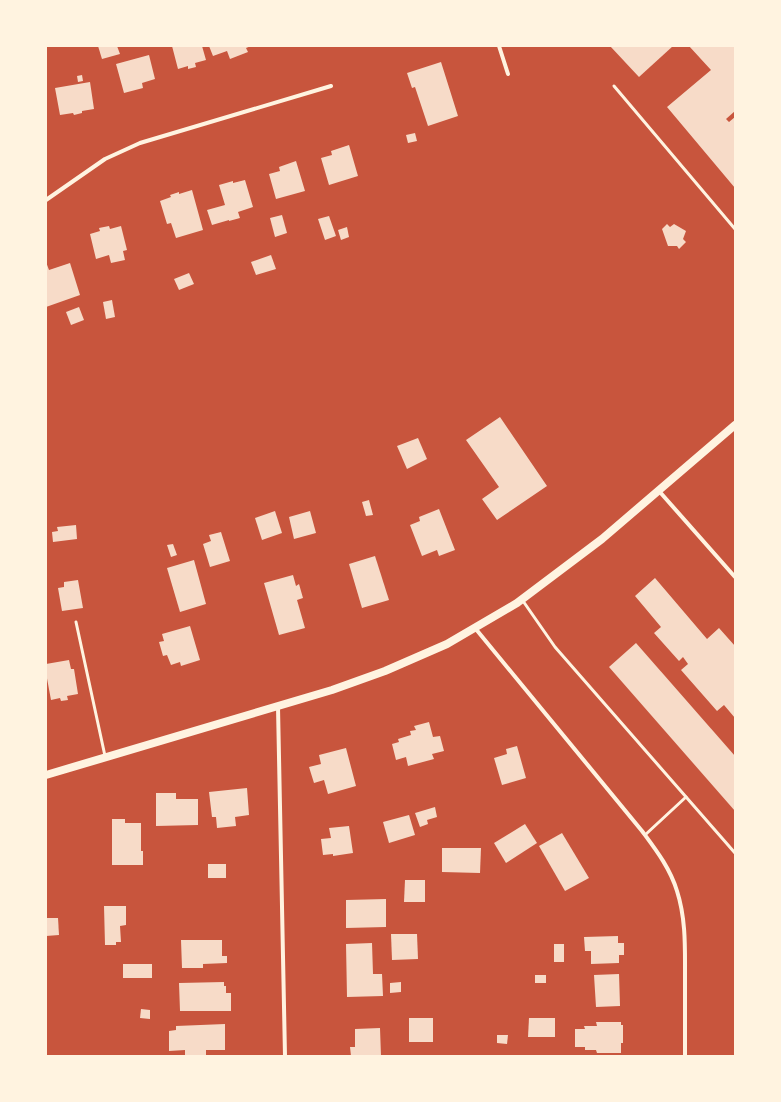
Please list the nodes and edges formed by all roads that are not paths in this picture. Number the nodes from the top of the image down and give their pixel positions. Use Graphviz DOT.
graph roads {
  1 [pos="499,46"];
  2 [pos="508,74"];
  3 [pos="331,86"];
  4 [pos="614,86"];
  5 [pos="46,200"];
  6 [pos="735,229"];
  7 [pos="735,426"];
  8 [pos="659,491"];
  9 [pos="735,577"];
  10 [pos="522,599"];
  11 [pos="76,622"];
  12 [pos="475,628"];
  13 [pos="278,707"];
  14 [pos="105,758"];
  15 [pos="46,775"];
  16 [pos="686,797"];
  17 [pos="645,835"];
  18 [pos="735,853"];
  19 [pos="286,1056"];
  20 [pos="685,1056"];
  1 -- 2 [label="street"];
  3 -- 5 [label="street"];
  4 -- 6 [label="lane"];
  7 -- 8 [label="main road"];
  8 -- 9 [label="street"];
  8 -- 10 [label="main road"];
  10 -- 12 [label="main road"];
  10 -- 16 [label="lane"];
  11 -- 14 [label="lane"];
  12 -- 13 [label="main road"];
  12 -- 17 [label="street"];
  13 -- 14 [label="main road"];
  13 -- 19 [label="street"];
  14 -- 15 [label="main road"];
  16 -- 17 [label="lane"];
  16 -- 18 [label="lane"];
  17 -- 20 [label="street"];
}
